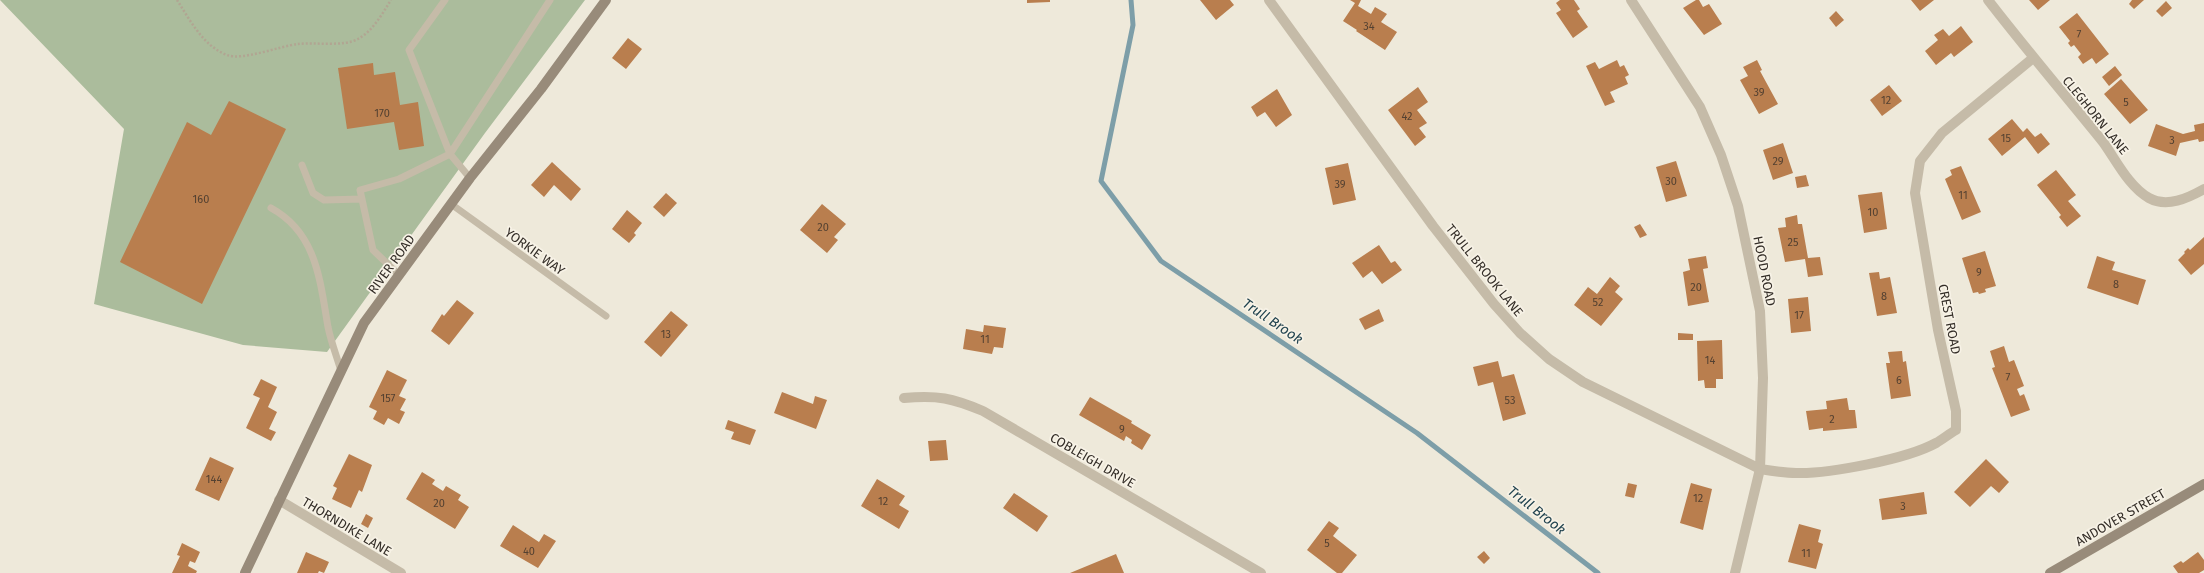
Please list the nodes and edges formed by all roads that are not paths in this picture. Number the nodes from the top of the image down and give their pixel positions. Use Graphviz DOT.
graph roads {
  1 [pos="445,0"];
  2 [pos="550,0"];
  3 [pos="606,0"];
  4 [pos="1269,0"];
  5 [pos="1632,0"];
  6 [pos="1988,0"];
  7 [pos="2033,58"];
  8 [pos="450,154"];
  9 [pos="302,165"];
  10 [pos="470,178"];
  11 [pos="2204,189"];
  12 [pos="362,199"];
  13 [pos="451,204"];
  14 [pos="271,208"];
  15 [pos="399,275"];
  16 [pos="606,316"];
  17 [pos="341,371"];
  18 [pos="904,398"];
  19 [pos="1760,469"];
  20 [pos="2204,484"];
  21 [pos="279,500"];
  22 [pos="246,573"];
  23 [pos="400,573"];
  24 [pos="1261,573"];
  25 [pos="1735,573"];
  26 [pos="2050,573"];
  1 -- 8 [label="lane"];
  2 -- 8 [label="lane"];
  3 -- 10 [label="main road, RIVER ROAD"];
  4 -- 19 [label="street, TRULL BROOK LANE"];
  5 -- 19 [label="street, HOOD ROAD"];
  6 -- 7 [label="street, CLEGHORN LANE"];
  7 -- 11 [label="street, CLEGHORN LANE"];
  7 -- 19 [label="street, CREST ROAD"];
  8 -- 10 [label="lane"];
  8 -- 12 [label="lane"];
  9 -- 12 [label="lane"];
  10 -- 13 [label="main road, RIVER ROAD"];
  12 -- 15 [label="lane"];
  13 -- 15 [label="main road, RIVER ROAD"];
  13 -- 16 [label="lane, YORKIE WAY"];
  14 -- 17 [label="lane"];
  15 -- 17 [label="main road, RIVER ROAD"];
  17 -- 21 [label="main road, RIVER ROAD"];
  18 -- 24 [label="street, COBLEIGH DRIVE"];
  19 -- 25 [label="street, HOOD ROAD"];
  20 -- 26 [label="main road, ANDOVER STREET"];
  21 -- 22 [label="main road, RIVER ROAD"];
  21 -- 23 [label="street, THORNDIKE LANE"];
}
